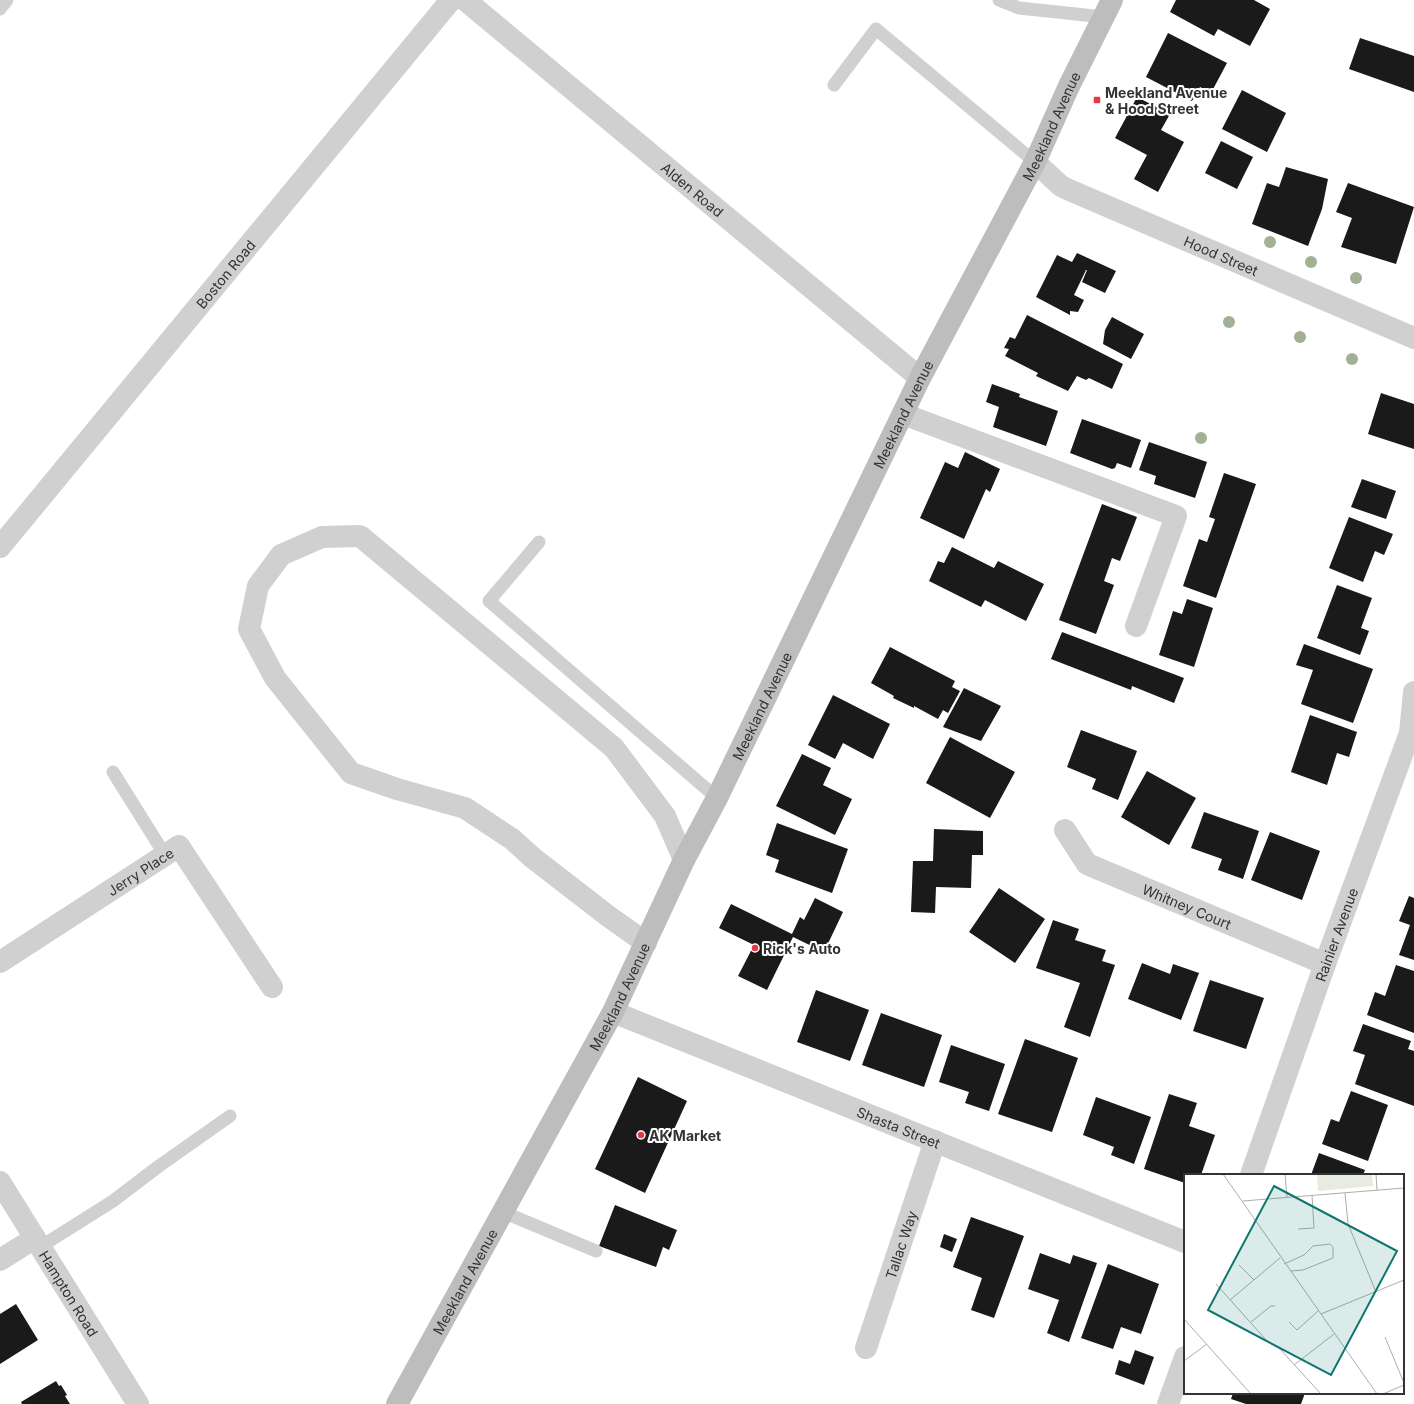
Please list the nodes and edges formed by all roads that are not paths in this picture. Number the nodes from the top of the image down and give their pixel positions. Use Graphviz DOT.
graph roads {
  1 [pos="7,0"];
  2 [pos="451,0"];
  3 [pos="465,0"];
  4 [pos="999,0"];
  5 [pos="1108,8"];
  6 [pos="0,9"];
  7 [pos="834,85"];
  8 [pos="1035,162"];
  9 [pos="1414,338"];
  10 [pos="920,378"];
  11 [pos="903,414"];
  12 [pos="539,542"];
  13 [pos="0,547"];
  14 [pos="1136,626"];
  15 [pos="1414,692"];
  16 [pos="113,772"];
  17 [pos="717,798"];
  18 [pos="1066,830"];
  19 [pos="165,856"];
  20 [pos="684,860"];
  21 [pos="646,943"];
  22 [pos="0,962"];
  23 [pos="1325,964"];
  24 [pos="272,987"];
  25 [pos="613,1012"];
  26 [pos="230,1116"];
  27 [pos="935,1141"];
  28 [pos="1251,1174"];
  29 [pos="0,1182"];
  30 [pos="503,1212"];
  31 [pos="38,1242"];
  32 [pos="1184,1242"];
  33 [pos="596,1251"];
  34 [pos="0,1260"];
  35 [pos="866,1348"];
  36 [pos="1184,1360"];
  37 [pos="138,1404"];
  38 [pos="397,1404"];
  39 [pos="1168,1404"];
  1 -- 6 [label="lane"];
  2 -- 13 [label="street, Boston Road"];
  3 -- 10 [label="street, Alden Road"];
  4 -- 5 [label="lane"];
  5 -- 8 [label="main road, Meekland Avenue"];
  7 -- 8 [label="lane"];
  8 -- 9 [label="street, Hood Street"];
  8 -- 10 [label="main road, Meekland Avenue"];
  10 -- 11 [label="main road, Meekland Avenue"];
  11 -- 14 [label="street"];
  11 -- 17 [label="main road, Meekland Avenue"];
  12 -- 17 [label="lane"];
  15 -- 23 [label="street, Rainier Avenue"];
  16 -- 19 [label="lane"];
  17 -- 20 [label="main road, Meekland Avenue"];
  18 -- 23 [label="street, Whitney Court"];
  19 -- 22 [label="street, Jerry Place"];
  19 -- 24 [label="street, Jerry Place"];
  20 -- 21 [label="main road, Meekland Avenue"];
  20 -- 21 [label="street"];
  21 -- 25 [label="main road, Meekland Avenue"];
  23 -- 28 [label="street, Rainier Avenue"];
  25 -- 27 [label="street, Shasta Street"];
  25 -- 30 [label="main road, Meekland Avenue"];
  26 -- 31 [label="lane"];
  27 -- 32 [label="street, Shasta Street"];
  27 -- 35 [label="street, Tallac Way"];
  29 -- 31 [label="street, Hampton Road"];
  30 -- 33 [label="lane"];
  30 -- 38 [label="main road, Meekland Avenue"];
  31 -- 34 [label="street"];
  31 -- 37 [label="street, Hampton Road"];
  36 -- 39 [label="street"];
}
